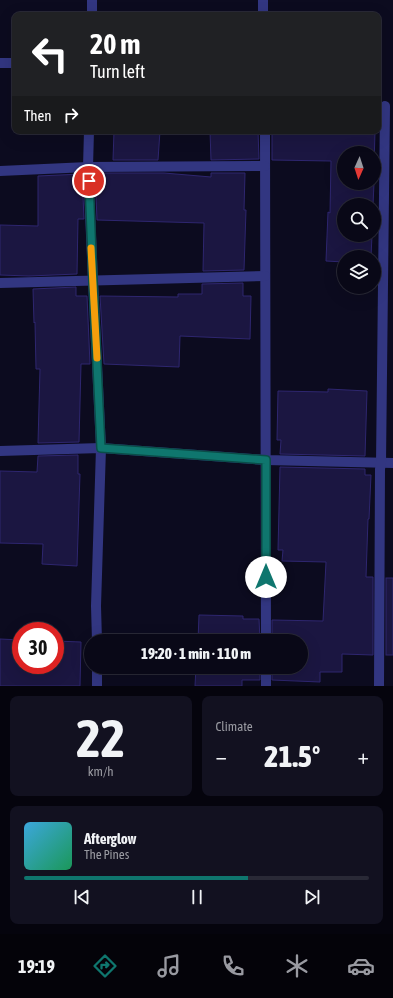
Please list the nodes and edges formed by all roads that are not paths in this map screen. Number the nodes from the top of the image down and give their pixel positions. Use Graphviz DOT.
graph roads {
  1 [pos="92,0"];
  2 [pos="263,0"];
  3 [pos="92,12"];
  4 [pos="263,12"];
  5 [pos="0,63"];
  6 [pos="12,63"];
  7 [pos="385,106"];
  8 [pos="89,134"];
  9 [pos="265,134"];
  10 [pos="265,166"];
  11 [pos="88,167"];
  12 [pos="0,171"];
  13 [pos="265,276"];
  14 [pos="93,281"];
  15 [pos="0,283"];
  16 [pos="101,448"];
  17 [pos="0,451"];
  18 [pos="266,460"];
  19 [pos="381,463"];
  20 [pos="393,463"];
  21 [pos="97,634"];
  22 [pos="266,634"];
  23 [pos="97,674"];
  24 [pos="266,674"];
  25 [pos="98,686"];
  26 [pos="266,686"];
  27 [pos="379,686"];
  1 -- 3 [label="street"];
  2 -- 4 [label="street"];
  5 -- 6 [label="street"];
  7 -- 19 [label="street"];
  8 -- 11 [label="street"];
  9 -- 10 [label="street"];
  10 -- 11 [label="street"];
  10 -- 13 [label="street"];
  11 -- 12 [label="street"];
  11 -- 14 [label="street"];
  13 -- 14 [label="street"];
  13 -- 18 [label="street"];
  14 -- 15 [label="street"];
  14 -- 16 [label="street"];
  16 -- 17 [label="street"];
  16 -- 18 [label="street"];
  16 -- 21 [label="street"];
  18 -- 19 [label="street"];
  18 -- 22 [label="street"];
  19 -- 20 [label="street"];
  19 -- 27 [label="street"];
  23 -- 25 [label="street"];
  24 -- 26 [label="street"];
}
